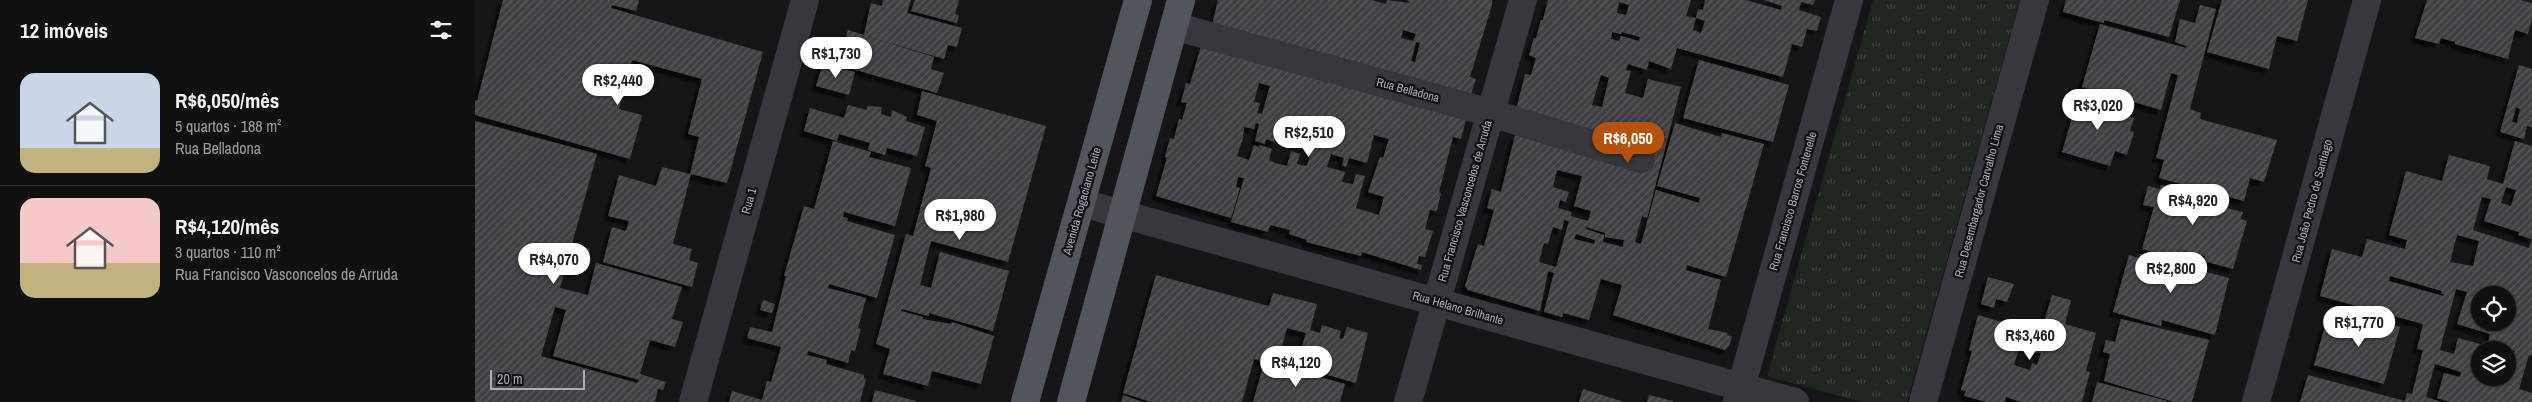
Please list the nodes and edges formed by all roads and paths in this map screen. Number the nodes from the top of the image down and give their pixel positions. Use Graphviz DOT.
graph roads {
  1 [pos="805,0"];
  2 [pos="1139,0"];
  3 [pos="1181,0"];
  4 [pos="1523,0"];
  5 [pos="1849,0"];
  6 [pos="2035,0"];
  7 [pos="2367,0"];
  8 [pos="1174,26"];
  9 [pos="1491,113"];
  10 [pos="1641,159"];
  11 [pos="1082,203"];
  12 [pos="1122,213"];
  13 [pos="1435,302"];
  14 [pos="1739,394"];
  15 [pos="693,402"];
  16 [pos="1025,402"];
  17 [pos="1071,402"];
  18 [pos="1408,402"];
  19 [pos="1795,402"];
  20 [pos="1923,402"];
  21 [pos="2256,402"];
  1 -- 15 [label="street, Rua 1"];
  2 -- 11 [label="main road, Avenida Rogaciano Leite"];
  3 -- 8 [label="main road"];
  4 -- 9 [label="street, Rua Francisco Vasconcelos de Arruda"];
  5 -- 14 [label="street, Rua Francisco Barros Fontenelle"];
  6 -- 20 [label="street, Rua Desembargador Carvalho Lima"];
  7 -- 21 [label="street, Rua João Pedro de Santiago"];
  8 -- 9 [label="street, Rua Belladona"];
  8 -- 12 [label="main road"];
  9 -- 10 [label="street, Rua Belladona"];
  9 -- 13 [label="street, Rua Francisco Vasconcelos de Arruda"];
  11 -- 12 [label="street, Rua Helano Brilhante"];
  11 -- 16 [label="main road, Avenida Rogaciano Leite"];
  12 -- 13 [label="street, Rua Helano Brilhante"];
  12 -- 17 [label="main road"];
  13 -- 14 [label="street, Rua Helano Brilhante"];
  13 -- 18 [label="street, Rua Francisco Vasconcelos de Arruda"];
  14 -- 19 [label="street, Rua Helano Brilhante"];
}
